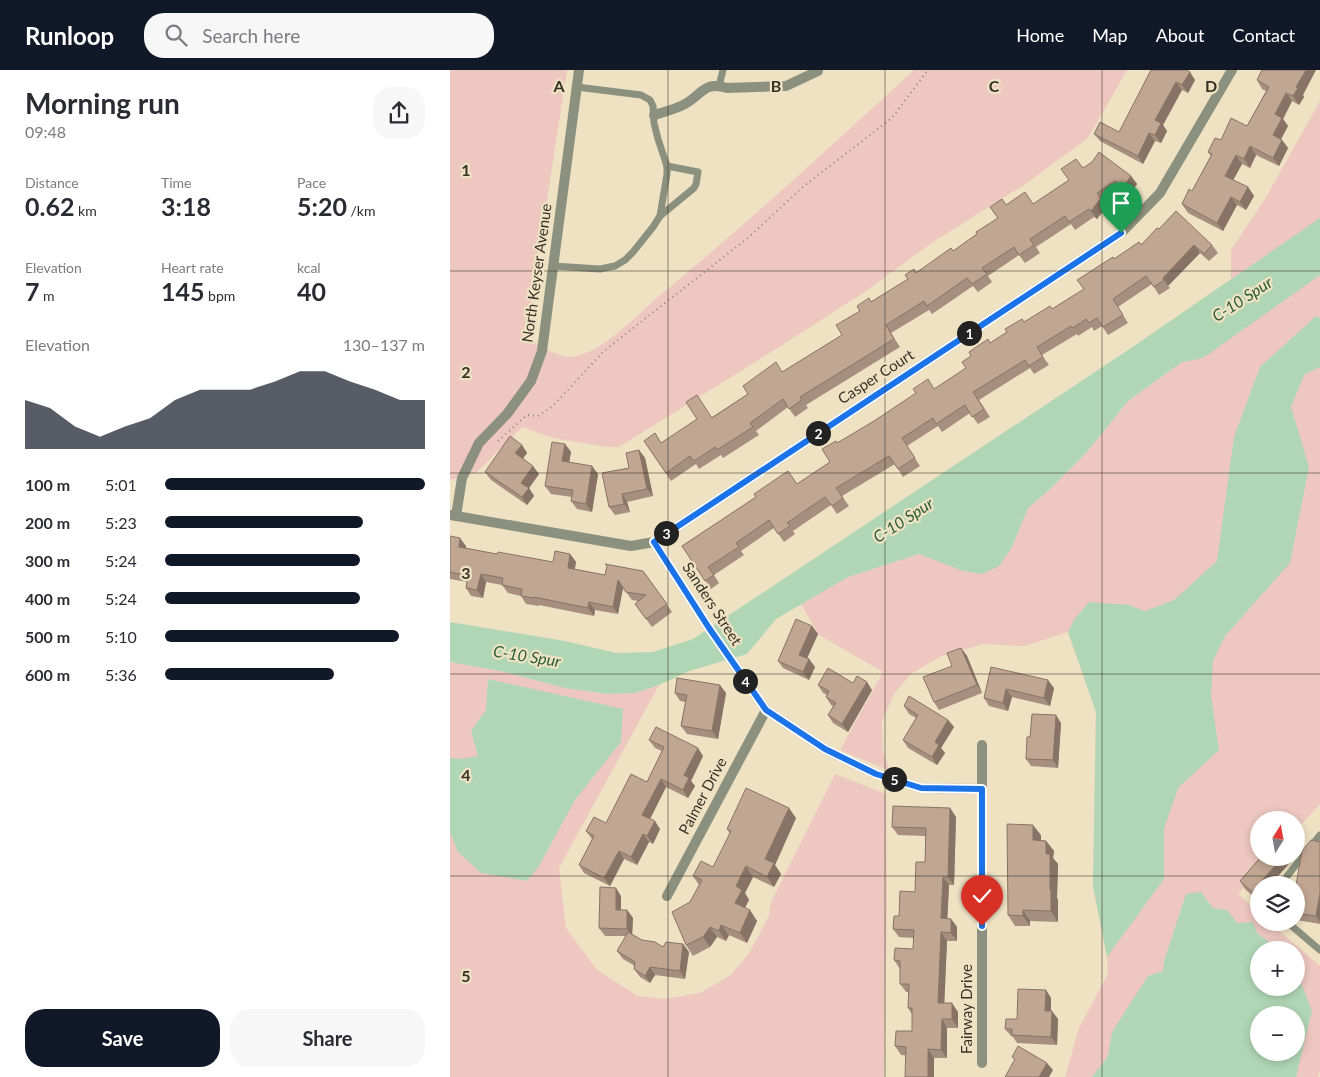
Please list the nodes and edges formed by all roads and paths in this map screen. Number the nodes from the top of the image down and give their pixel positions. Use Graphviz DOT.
graph roads {
  1 [pos="579,70"];
  2 [pos="723,70"];
  3 [pos="928,70"];
  4 [pos="1232,70"];
  5 [pos="818,71"];
  6 [pos="719,86"];
  7 [pos="577,87"];
  8 [pos="654,115"];
  9 [pos="667,166"];
  10 [pos="660,216"];
  11 [pos="553,266"];
  12 [pos="495,443"];
  13 [pos="453,516"];
  14 [pos="654,542"];
  15 [pos="766,710"];
  16 [pos="982,745"];
  17 [pos="982,789"];
  18 [pos="1320,835"];
  19 [pos="1287,876"];
  20 [pos="667,896"];
  21 [pos="1298,931"];
  22 [pos="1320,950"];
  23 [pos="982,1063"];
  1 -- 7 [label="street, North Keyser Avenue"];
  2 -- 6 [label="lane"];
  3 -- 12 [label="path"];
  4 -- 14 [label="street, Casper Court"];
  5 -- 6 [label="street"];
  6 -- 8 [label="street"];
  7 -- 8 [label="lane"];
  7 -- 11 [label="street, North Keyser Avenue"];
  8 -- 9 [label="lane"];
  9 -- 10 [label="lane"];
  9 -- 10 [label="lane"];
  10 -- 11 [label="lane"];
  11 -- 13 [label="street, North Keyser Avenue"];
  13 -- 14 [label="street, Casper Court"];
  14 -- 15 [label="street, Sanders Street"];
  15 -- 17 [label="street, Sanders Street"];
  15 -- 20 [label="street, Palmer Drive"];
  16 -- 17 [label="street, Fairway Drive"];
  17 -- 23 [label="street, Fairway Drive"];
  18 -- 19 [label="lane"];
  21 -- 22 [label="lane"];
}
